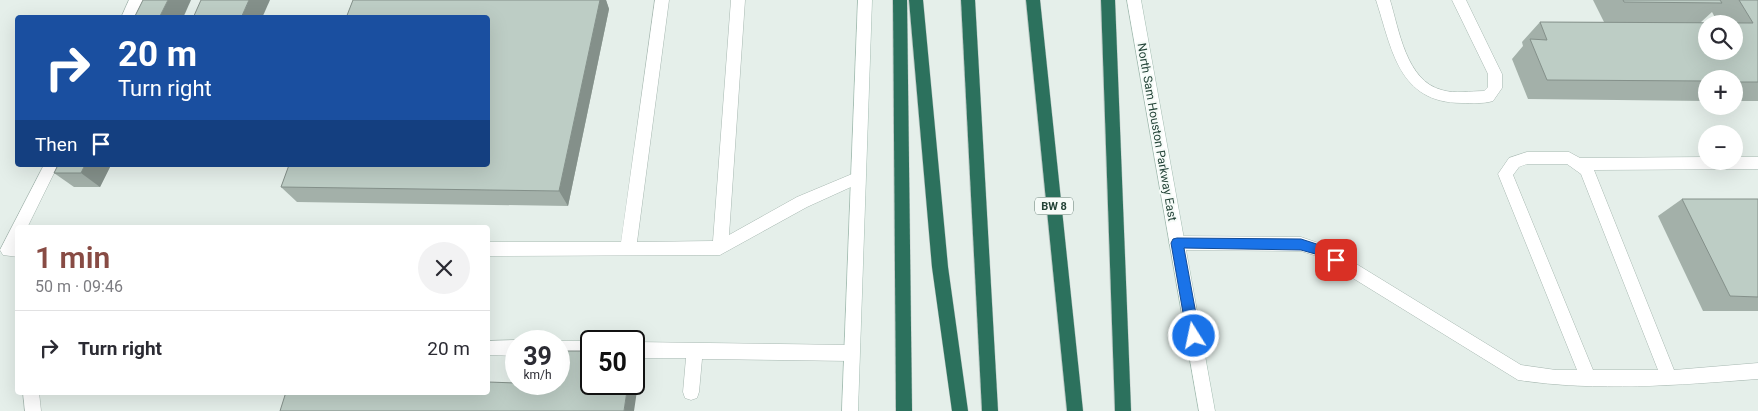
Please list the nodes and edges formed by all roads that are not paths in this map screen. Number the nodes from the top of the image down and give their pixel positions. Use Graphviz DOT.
graph roads {
  1 [pos="136,0"];
  2 [pos="662,0"];
  3 [pos="738,0"];
  4 [pos="865,0"];
  5 [pos="900,0"];
  6 [pos="916,0"];
  7 [pos="968,0"];
  8 [pos="1033,0"];
  9 [pos="1108,0"];
  10 [pos="1134,0"];
  11 [pos="1383,0"];
  12 [pos="1459,0"];
  13 [pos="128,15"];
  14 [pos="1758,163"];
  15 [pos="1578,164"];
  16 [pos="50,167"];
  17 [pos="857,178"];
  18 [pos="21,225"];
  19 [pos="15,237"];
  20 [pos="1177,243"];
  21 [pos="628,248"];
  22 [pos="720,248"];
  23 [pos="490,249"];
  24 [pos="15,250"];
  25 [pos="490,348"];
  26 [pos="505,348"];
  27 [pos="645,350"];
  28 [pos="695,351"];
  29 [pos="851,353"];
  30 [pos="1758,371"];
  31 [pos="1588,378"];
  32 [pos="1669,378"];
  33 [pos="691,392"];
  34 [pos="31,395"];
  35 [pos="33,411"];
  36 [pos="850,411"];
  37 [pos="904,411"];
  38 [pos="960,411"];
  39 [pos="990,411"];
  40 [pos="1075,411"];
  41 [pos="1123,411"];
  42 [pos="1207,411"];
  1 -- 13 [label="main road"];
  2 -- 21 [label="main road"];
  3 -- 22 [label="main road"];
  4 -- 17 [label="main road"];
  5 -- 37 [label="highway"];
  6 -- 38 [label="highway"];
  7 -- 39 [label="highway"];
  8 -- 40 [label="highway, BW 8"];
  9 -- 41 [label="highway"];
  10 -- 20 [label="main road, North Sam Houston Parkway East"];
  11 -- 12 [label="main road"];
  14 -- 15 [label="main road"];
  15 -- 31 [label="main road"];
  15 -- 32 [label="main road"];
  16 -- 18 [label="main road"];
  17 -- 22 [label="main road"];
  17 -- 29 [label="main road"];
  19 -- 24 [label="main road"];
  20 -- 31 [label="main road"];
  20 -- 42 [label="main road, North Sam Houston Parkway East"];
  21 -- 22 [label="main road"];
  21 -- 23 [label="main road"];
  25 -- 26 [label="main road"];
  27 -- 28 [label="main road"];
  28 -- 29 [label="main road"];
  28 -- 33 [label="main road"];
  29 -- 36 [label="main road"];
  30 -- 32 [label="main road"];
  31 -- 32 [label="main road"];
  34 -- 35 [label="main road"];
}
